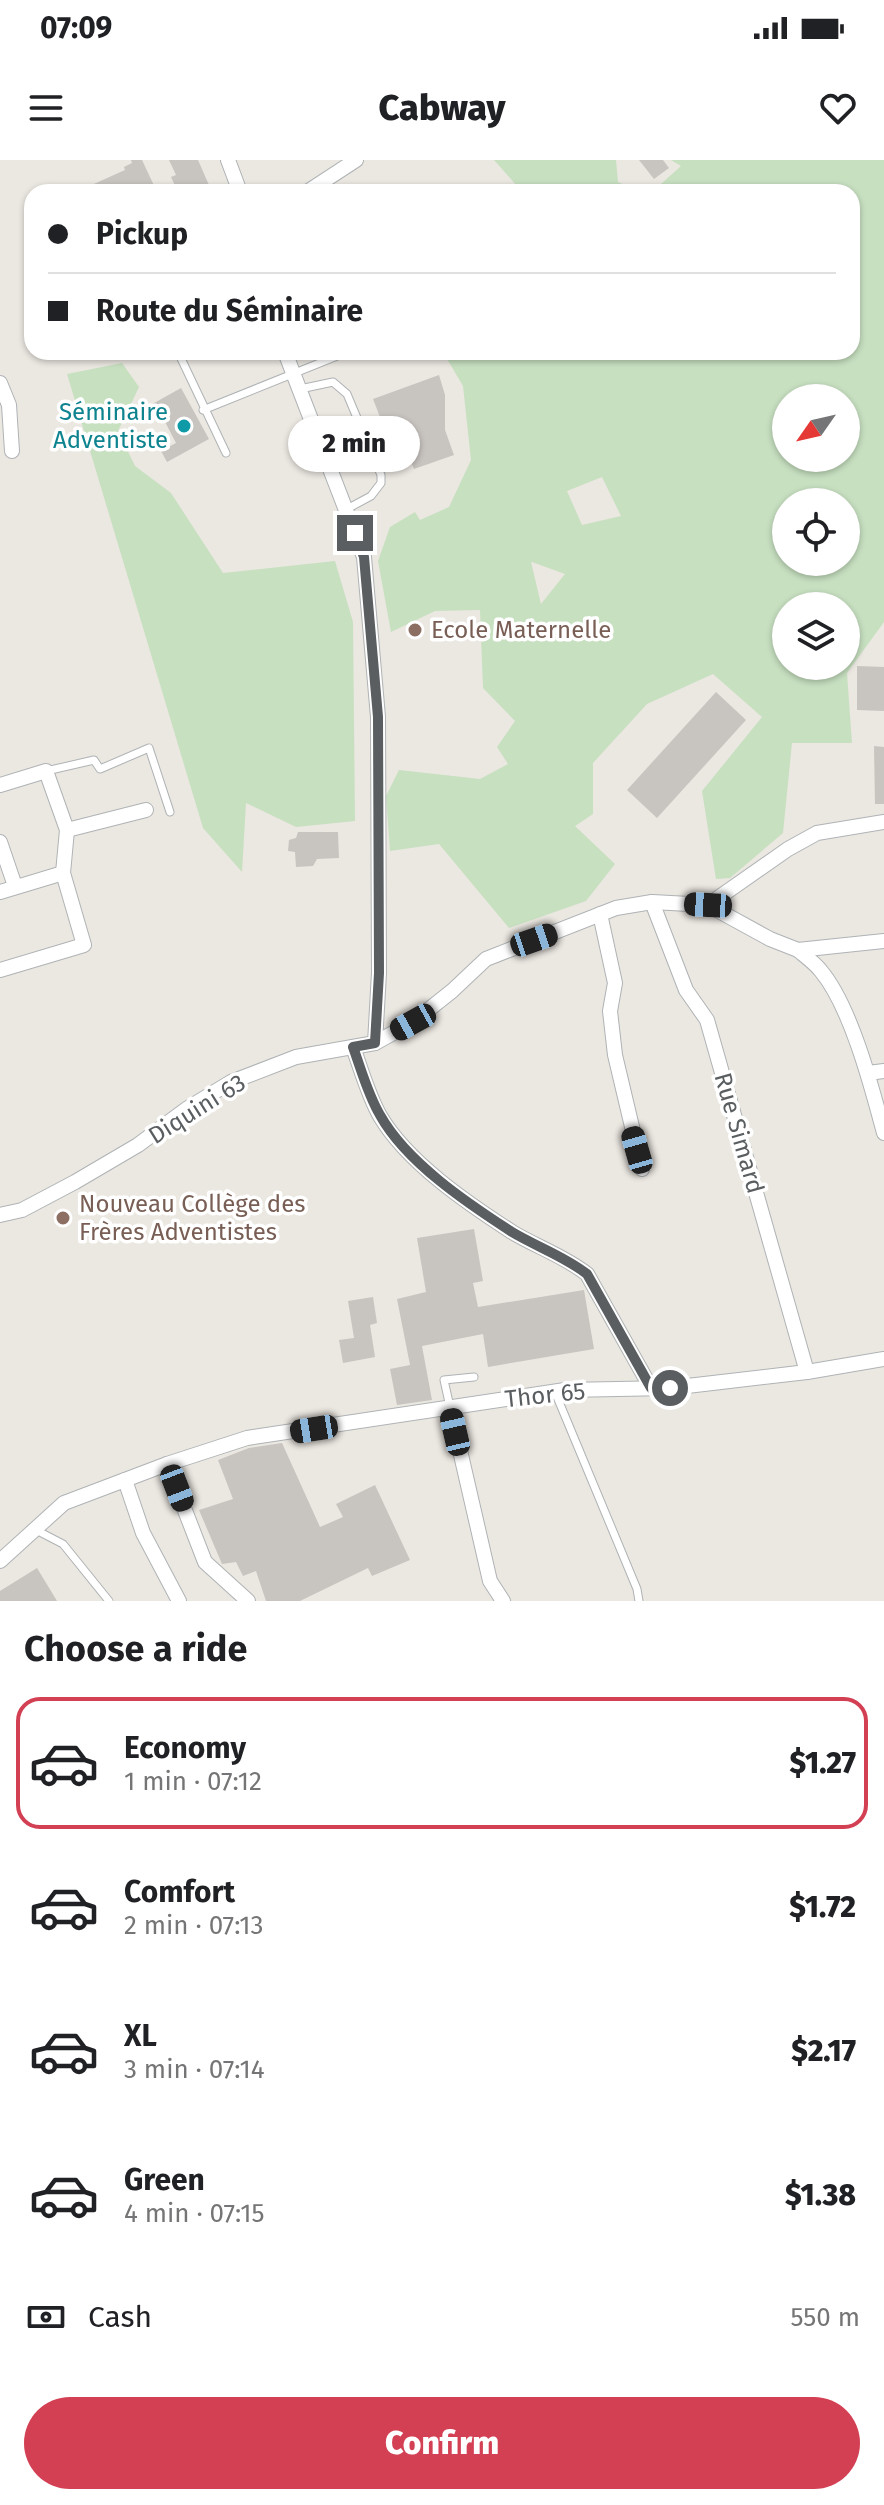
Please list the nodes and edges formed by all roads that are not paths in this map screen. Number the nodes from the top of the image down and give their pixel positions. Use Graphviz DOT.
graph roads {
  1 [pos="228,160"];
  2 [pos="356,160"];
  3 [pos="237,184"];
  4 [pos="319,184"];
  5 [pos="181,360"];
  6 [pos="288,360"];
  7 [pos="327,360"];
  8 [pos="293,374"];
  9 [pos="0,383"];
  10 [pos="299,389"];
  11 [pos="203,410"];
  12 [pos="12,451"];
  13 [pos="226,453"];
  14 [pos="345,510"];
  15 [pos="46,771"];
  16 [pos="0,785"];
  17 [pos="146,810"];
  18 [pos="170,812"];
  19 [pos="884,822"];
  20 [pos="67,830"];
  21 [pos="0,842"];
  22 [pos="63,873"];
  23 [pos="15,886"];
  24 [pos="0,892"];
  25 [pos="652,902"];
  26 [pos="708,905"];
  27 [pos="600,914"];
  28 [pos="884,941"];
  29 [pos="798,950"];
  30 [pos="0,970"];
  31 [pos="375,1043"];
  32 [pos="353,1047"];
  33 [pos="884,1071"];
  34 [pos="868,1073"];
  35 [pos="884,1133"];
  36 [pos="642,1169"];
  37 [pos="0,1215"];
  38 [pos="884,1359"];
  39 [pos="807,1372"];
  40 [pos="474,1377"];
  41 [pos="651,1388"];
  42 [pos="555,1392"];
  43 [pos="450,1407"];
  44 [pos="167,1464"];
  45 [pos="125,1480"];
  46 [pos="34,1529"];
  47 [pos="0,1561"];
  48 [pos="109,1601"];
  49 [pos="179,1601"];
  50 [pos="248,1601"];
  51 [pos="503,1601"];
  52 [pos="639,1601"];
  1 -- 3 [label="street"];
  2 -- 4 [label="street"];
  5 -- 11 [label="lane"];
  6 -- 8 [label="street"];
  7 -- 8 [label="lane"];
  8 -- 10 [label="street"];
  8 -- 11 [label="lane"];
  9 -- 12 [label="street"];
  10 -- 14 [label="street"];
  10 -- 14 [label="lane"];
  11 -- 13 [label="lane"];
  14 -- 31 [label="street"];
  15 -- 16 [label="street"];
  15 -- 18 [label="lane"];
  15 -- 20 [label="street"];
  17 -- 20 [label="street"];
  19 -- 26 [label="street"];
  20 -- 22 [label="street"];
  21 -- 23 [label="street"];
  22 -- 23 [label="street"];
  22 -- 30 [label="street"];
  23 -- 24 [label="street"];
  25 -- 26 [label="street, Diquini 63"];
  25 -- 27 [label="street, Diquini 63"];
  25 -- 39 [label="street, Rue Simard"];
  26 -- 29 [label="street, Diquini 63"];
  27 -- 31 [label="street, Diquini 63"];
  27 -- 36 [label="street"];
  28 -- 29 [label="street, Diquini 63"];
  29 -- 34 [label="street"];
  31 -- 32 [label="street, Diquini 63"];
  32 -- 37 [label="street, Diquini 63"];
  32 -- 41 [label="street"];
  33 -- 34 [label="street"];
  34 -- 35 [label="street"];
  38 -- 39 [label="street, Thor 65"];
  39 -- 41 [label="street, Thor 65"];
  40 -- 43 [label="lane"];
  41 -- 42 [label="street, Thor 65"];
  42 -- 43 [label="street, Thor 65"];
  42 -- 52 [label="lane"];
  43 -- 44 [label="street, Thor 65"];
  43 -- 51 [label="street"];
  44 -- 45 [label="street, Thor 65"];
  44 -- 50 [label="street"];
  45 -- 46 [label="street, Thor 65"];
  45 -- 49 [label="street"];
  46 -- 47 [label="street, Thor 65"];
  46 -- 48 [label="lane"];
}
